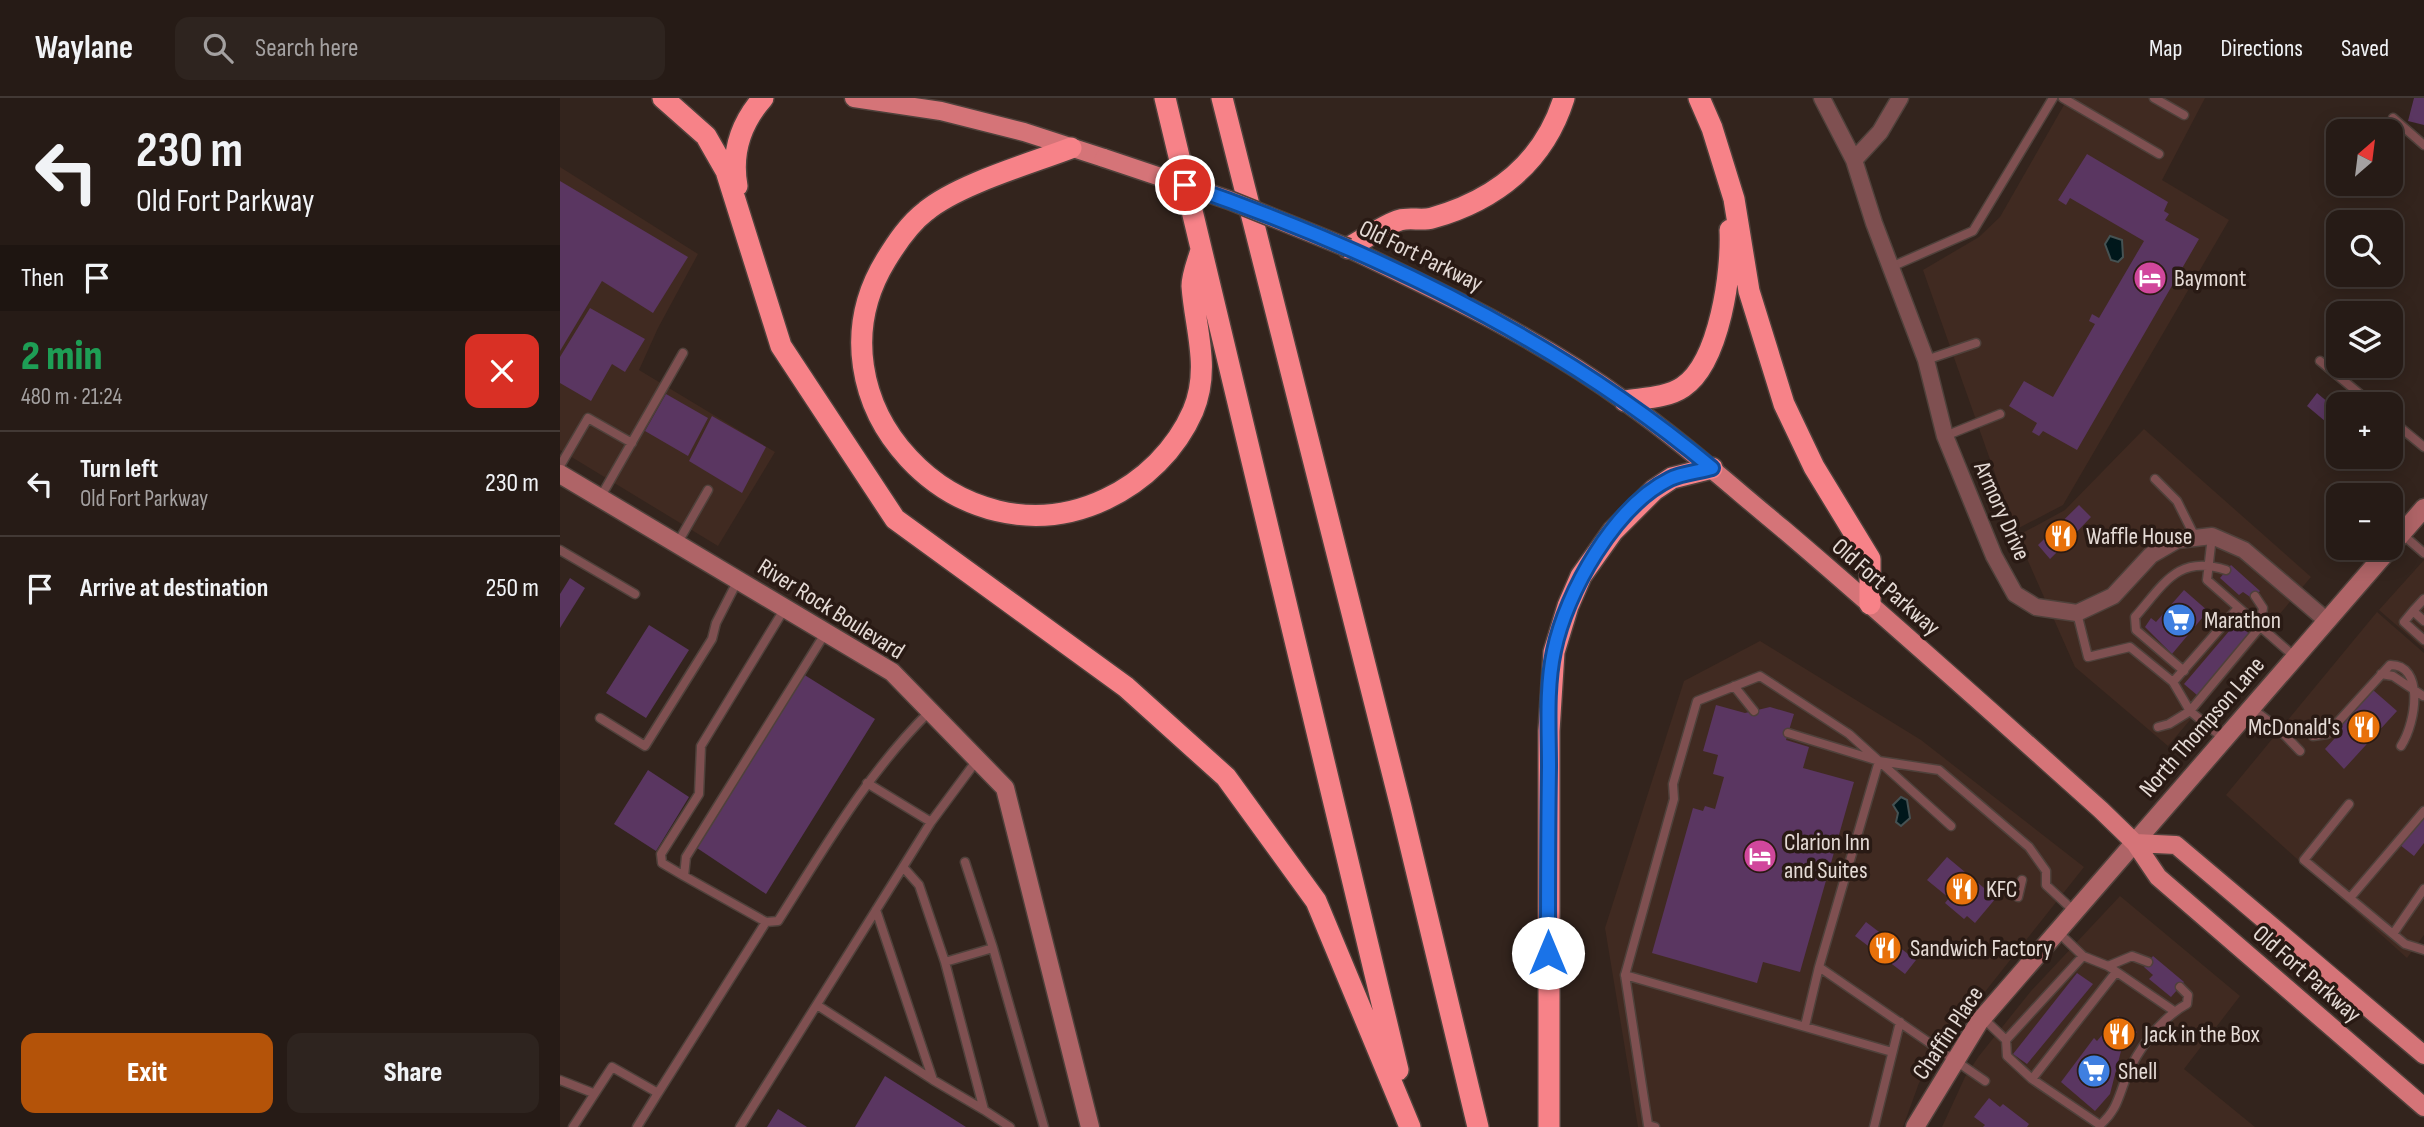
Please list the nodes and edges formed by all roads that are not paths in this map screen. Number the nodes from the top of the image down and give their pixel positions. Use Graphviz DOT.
graph roads {
  1 [pos="663,98"];
  2 [pos="763,98"];
  3 [pos="854,98"];
  4 [pos="1164,98"];
  5 [pos="1564,98"];
  6 [pos="1699,98"];
  7 [pos="1822,98"];
  8 [pos="1900,98"];
  9 [pos="2053,98"];
  10 [pos="2063,98"];
  11 [pos="2154,98"];
  12 [pos="1226,104"];
  13 [pos="2184,115"];
  14 [pos="2393,118"];
  15 [pos="1712,128"];
  16 [pos="2424,145"];
  17 [pos="1070,148"];
  18 [pos="2159,154"];
  19 [pos="1854,160"];
  20 [pos="745,228"];
  21 [pos="1201,248"];
  22 [pos="1348,248"];
  23 [pos="1891,267"];
  24 [pos="1976,343"];
  25 [pos="683,352"];
  26 [pos="1926,359"];
  27 [pos="2320,360"];
  28 [pos="2358,392"];
  29 [pos="1625,401"];
  30 [pos="2000,414"];
  31 [pos="2403,430"];
  32 [pos="1945,436"];
  33 [pos="632,443"];
  34 [pos="2424,447"];
  35 [pos="560,466"];
  36 [pos="1712,468"];
  37 [pos="560,474"];
  38 [pos="2155,479"];
  39 [pos="708,490"];
  40 [pos="600,498"];
  41 [pos="2424,508"];
  42 [pos="2403,532"];
  43 [pos="2204,536"];
  44 [pos="677,544"];
  45 [pos="2403,546"];
  46 [pos="560,550"];
  47 [pos="2424,553"];
  48 [pos="2379,560"];
  49 [pos="2207,564"];
  50 [pos="2226,570"];
  51 [pos="738,580"];
  52 [pos="635,594"];
  53 [pos="2255,596"];
  54 [pos="2424,599"];
  55 [pos="1870,604"];
  56 [pos="785,608"];
  57 [pos="2238,608"];
  58 [pos="2413,611"];
  59 [pos="2077,613"];
  60 [pos="2326,620"];
  61 [pos="2424,621"];
  62 [pos="2260,627"];
  63 [pos="826,632"];
  64 [pos="2424,640"];
  65 [pos="2295,657"];
  66 [pos="2184,671"];
  67 [pos="2381,674"];
  68 [pos="2174,682"];
  69 [pos="1734,687"];
  70 [pos="2423,696"];
  71 [pos="2251,708"];
  72 [pos="930,710"];
  73 [pos="1754,711"];
  74 [pos="2190,711"];
  75 [pos="600,718"];
  76 [pos="2158,727"];
  77 [pos="1788,733"];
  78 [pos="2313,736"];
  79 [pos="2224,739"];
  80 [pos="2401,746"];
  81 [pos="2301,751"];
  82 [pos="977,760"];
  83 [pos="1880,761"];
  84 [pos="867,782"];
  85 [pos="2349,804"];
  86 [pos="2424,811"];
  87 [pos="931,822"];
  88 [pos="1951,825"];
  89 [pos="2135,843"];
  90 [pos="965,862"];
  91 [pos="903,867"];
  92 [pos="684,876"];
  93 [pos="2022,880"];
  94 [pos="2424,889"];
  95 [pos="2018,897"];
  96 [pos="2350,898"];
  97 [pos="876,910"];
  98 [pos="2076,913"];
  99 [pos="766,922"];
  100 [pos="2059,933"];
  101 [pos="2393,934"];
  102 [pos="993,948"];
  103 [pos="2424,950"];
  104 [pos="2082,956"];
  105 [pos="945,962"];
  106 [pos="2148,962"];
  107 [pos="2108,966"];
  108 [pos="1819,967"];
  109 [pos="2116,972"];
  110 [pos="1625,975"];
  111 [pos="2179,988"];
  112 [pos="817,1005"];
  113 [pos="2174,1011"];
  114 [pos="1983,1018"];
  115 [pos="1900,1022"];
  116 [pos="1805,1026"];
  117 [pos="2006,1040"];
  118 [pos="1892,1052"];
  119 [pos="2424,1055"];
  120 [pos="1956,1060"];
  121 [pos="2032,1079"];
  122 [pos="560,1080"];
  123 [pos="933,1080"];
  124 [pos="1985,1081"];
  125 [pos="593,1093"];
  126 [pos="658,1093"];
  127 [pos="2424,1107"];
  128 [pos="984,1110"];
  129 [pos="573,1127"];
  130 [pos="637,1127"];
  131 [pos="740,1127"];
  132 [pos="1010,1127"];
  133 [pos="1044,1127"];
  134 [pos="1090,1127"];
  135 [pos="1411,1127"];
  136 [pos="1478,1127"];
  137 [pos="1549,1127"];
  138 [pos="1655,1127"];
  139 [pos="1874,1127"];
  140 [pos="1915,1127"];
  1 -- 20 [label="highway"];
  2 -- 20 [label="highway"];
  3 -- 17 [label="main road, Old Fort Parkway"];
  4 -- 21 [label="highway"];
  5 -- 22 [label="highway"];
  6 -- 15 [label="highway"];
  7 -- 19 [label="street, Armory Drive"];
  8 -- 19 [label="street"];
  9 -- 23 [label="lane"];
  10 -- 18 [label="lane"];
  11 -- 13 [label="lane"];
  12 -- 136 [label="highway"];
  14 -- 16 [label="lane"];
  15 -- 29 [label="highway"];
  15 -- 55 [label="highway"];
  17 -- 21 [label="highway"];
  17 -- 22 [label="main road, Old Fort Parkway, bridge"];
  19 -- 23 [label="street, Armory Drive"];
  20 -- 135 [label="highway"];
  21 -- 135 [label="highway"];
  22 -- 29 [label="main road, Old Fort Parkway"];
  23 -- 26 [label="street, Armory Drive"];
  24 -- 26 [label="lane"];
  25 -- 33 [label="lane"];
  26 -- 32 [label="street, Armory Drive"];
  27 -- 28 [label="lane"];
  29 -- 36 [label="main road, Old Fort Parkway"];
  30 -- 32 [label="lane"];
  31 -- 34 [label="lane"];
  32 -- 59 [label="street, Armory Drive"];
  33 -- 35 [label="lane"];
  33 -- 40 [label="lane"];
  36 -- 55 [label="main road, Old Fort Parkway"];
  36 -- 137 [label="highway"];
  37 -- 40 [label="street, River Rock Boulevard"];
  38 -- 43 [label="lane"];
  39 -- 44 [label="lane"];
  40 -- 44 [label="street, River Rock Boulevard"];
  41 -- 42 [label="street, North Thompson Lane"];
  43 -- 49 [label="lane"];
  43 -- 59 [label="street"];
  43 -- 60 [label="street"];
  44 -- 51 [label="street, River Rock Boulevard"];
  45 -- 47 [label="lane"];
  46 -- 52 [label="lane"];
  48 -- 60 [label="street, North Thompson Lane"];
  49 -- 50 [label="lane"];
  49 -- 57 [label="lane"];
  49 -- 66 [label="lane"];
  51 -- 56 [label="street, River Rock Boulevard"];
  51 -- 75 [label="lane"];
  53 -- 62 [label="lane"];
  54 -- 58 [label="lane"];
  55 -- 89 [label="main road, Old Fort Parkway"];
  56 -- 63 [label="street, River Rock Boulevard"];
  56 -- 92 [label="lane"];
  57 -- 62 [label="lane"];
  57 -- 66 [label="lane"];
  58 -- 61 [label="lane"];
  58 -- 64 [label="lane"];
  59 -- 68 [label="lane"];
  60 -- 65 [label="street, North Thompson Lane"];
  62 -- 65 [label="lane"];
  62 -- 74 [label="lane"];
  63 -- 72 [label="street, River Rock Boulevard"];
  63 -- 92 [label="lane"];
  65 -- 71 [label="street, North Thompson Lane"];
  66 -- 68 [label="lane"];
  67 -- 70 [label="lane"];
  67 -- 70 [label="lane"];
  67 -- 78 [label="lane"];
  68 -- 74 [label="lane"];
  69 -- 73 [label="lane"];
  69 -- 83 [label="lane"];
  69 -- 110 [label="lane"];
  70 -- 80 [label="lane"];
  71 -- 79 [label="street, North Thompson Lane"];
  71 -- 81 [label="lane"];
  72 -- 82 [label="street, River Rock Boulevard"];
  72 -- 84 [label="lane"];
  74 -- 76 [label="lane"];
  74 -- 79 [label="lane"];
  77 -- 83 [label="lane"];
  79 -- 89 [label="street, North Thompson Lane"];
  82 -- 87 [label="lane"];
  82 -- 134 [label="street, River Rock Boulevard"];
  83 -- 88 [label="lane"];
  83 -- 98 [label="lane"];
  83 -- 108 [label="lane"];
  84 -- 87 [label="lane"];
  84 -- 99 [label="lane"];
  85 -- 96 [label="lane"];
  86 -- 96 [label="lane"];
  87 -- 91 [label="lane"];
  89 -- 98 [label="street, Chaffin Place"];
  89 -- 119 [label="main road, Old Fort Parkway"];
  89 -- 127 [label="main road, Old Fort Parkway"];
  90 -- 102 [label="lane"];
  91 -- 97 [label="lane"];
  91 -- 105 [label="lane"];
  92 -- 99 [label="lane"];
  93 -- 95 [label="lane"];
  94 -- 101 [label="lane"];
  96 -- 101 [label="lane"];
  97 -- 112 [label="lane"];
  97 -- 123 [label="lane"];
  98 -- 100 [label="street, Chaffin Place"];
  99 -- 126 [label="lane"];
  100 -- 104 [label="lane"];
  100 -- 114 [label="street, Chaffin Place"];
  101 -- 103 [label="lane"];
  102 -- 105 [label="lane"];
  102 -- 133 [label="lane"];
  104 -- 107 [label="lane"];
  104 -- 117 [label="lane"];
  105 -- 128 [label="lane"];
  106 -- 107 [label="lane"];
  107 -- 109 [label="lane"];
  108 -- 115 [label="lane"];
  108 -- 116 [label="lane"];
  109 -- 113 [label="lane"];
  109 -- 121 [label="lane"];
  110 -- 116 [label="lane"];
  110 -- 138 [label="lane"];
  111 -- 113 [label="lane"];
  112 -- 123 [label="lane"];
  112 -- 131 [label="lane"];
  113 -- 121 [label="lane"];
  114 -- 117 [label="lane"];
  114 -- 120 [label="street, Chaffin Place"];
  115 -- 118 [label="lane"];
  115 -- 120 [label="lane"];
  116 -- 118 [label="lane"];
  117 -- 121 [label="lane"];
  118 -- 139 [label="lane"];
  120 -- 124 [label="lane"];
  120 -- 140 [label="street, Chaffin Place"];
  122 -- 125 [label="lane"];
  123 -- 128 [label="lane"];
  125 -- 126 [label="lane"];
  125 -- 129 [label="lane"];
  126 -- 130 [label="lane"];
  128 -- 132 [label="lane"];
}
